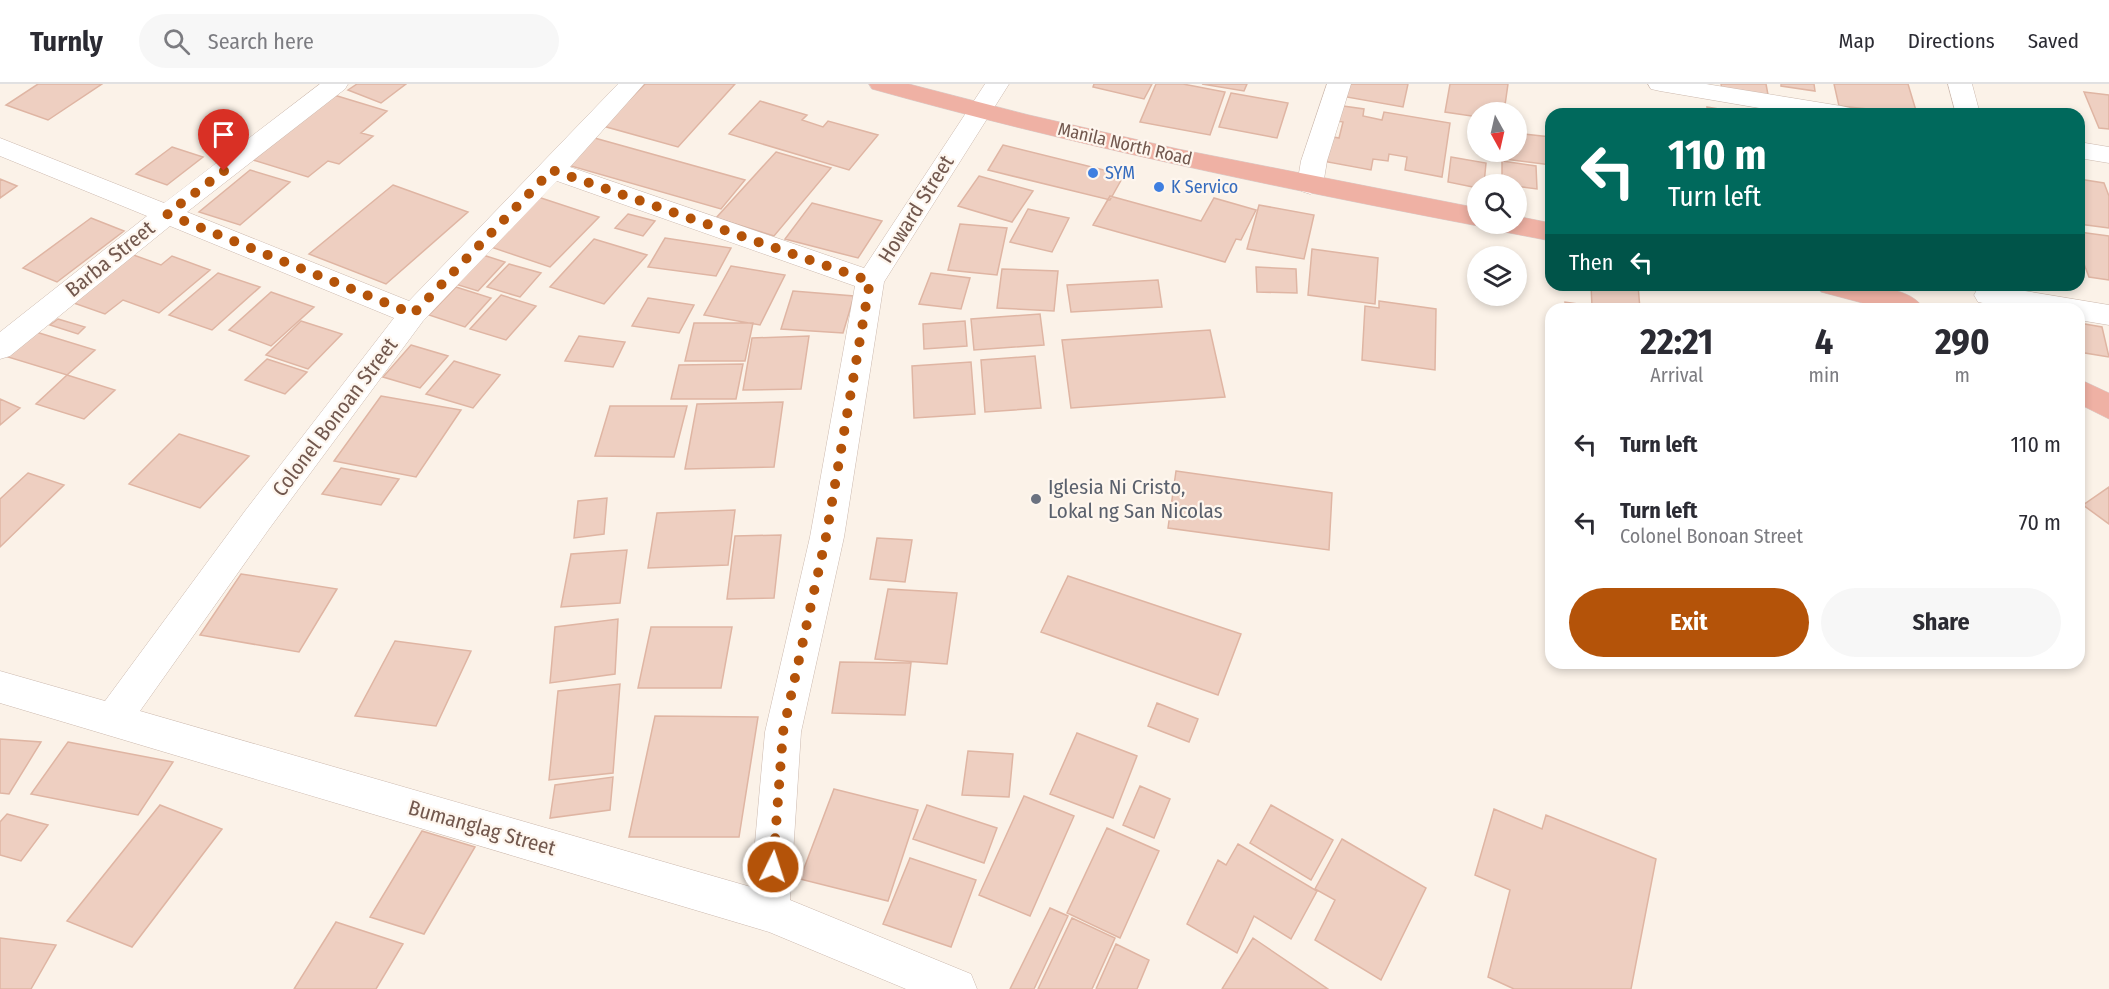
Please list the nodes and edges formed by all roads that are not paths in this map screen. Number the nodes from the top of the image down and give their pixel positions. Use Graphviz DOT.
graph roads {
  1 [pos="336,84"];
  2 [pos="632,84"];
  3 [pos="881,84"];
  4 [pos="997,84"];
  5 [pos="1339,84"];
  6 [pos="1660,84"];
  7 [pos="1960,84"];
  8 [pos="1702,96"];
  9 [pos="1795,108"];
  10 [pos="1966,108"];
  11 [pos="978,111"];
  12 [pos="0,146"];
  13 [pos="2085,151"];
  14 [pos="2109,155"];
  15 [pos="552,170"];
  16 [pos="1310,185"];
  17 [pos="167,214"];
  18 [pos="1467,216"];
  19 [pos="1527,227"];
  20 [pos="1545,231"];
  21 [pos="870,281"];
  22 [pos="1854,291"];
  23 [pos="1987,296"];
  24 [pos="1897,303"];
  25 [pos="2035,303"];
  26 [pos="2085,310"];
  27 [pos="413,314"];
  28 [pos="2109,315"];
  29 [pos="0,348"];
  30 [pos="2085,393"];
  31 [pos="2109,407"];
  32 [pos="0,687"];
  33 [pos="113,719"];
  34 [pos="770,912"];
  35 [pos="956,989"];
  1 -- 17 [label="street, Barba Street"];
  2 -- 15 [label="street, Colonel Bonoan Street"];
  3 -- 11 [label="highway, Manila North Road"];
  4 -- 11 [label="street, Howard Street"];
  5 -- 16 [label="street"];
  6 -- 8 [label="street"];
  7 -- 10 [label="street"];
  8 -- 9 [label="street"];
  11 -- 16 [label="highway, Manila North Road"];
  11 -- 21 [label="street, Howard Street"];
  12 -- 17 [label="street"];
  13 -- 14 [label="street"];
  15 -- 21 [label="street"];
  15 -- 27 [label="street, Colonel Bonoan Street"];
  16 -- 18 [label="highway, Manila North Road"];
  17 -- 27 [label="street"];
  17 -- 29 [label="street, Barba Street"];
  19 -- 20 [label="highway"];
  21 -- 34 [label="street, Howard Street"];
  22 -- 24 [label="highway"];
  23 -- 25 [label="street"];
  26 -- 28 [label="street"];
  27 -- 33 [label="street, Colonel Bonoan Street"];
  30 -- 31 [label="highway"];
  32 -- 33 [label="street, Bumanglag Street"];
  33 -- 34 [label="street, Bumanglag Street"];
  34 -- 35 [label="street, Bumanglag Street"];
}
